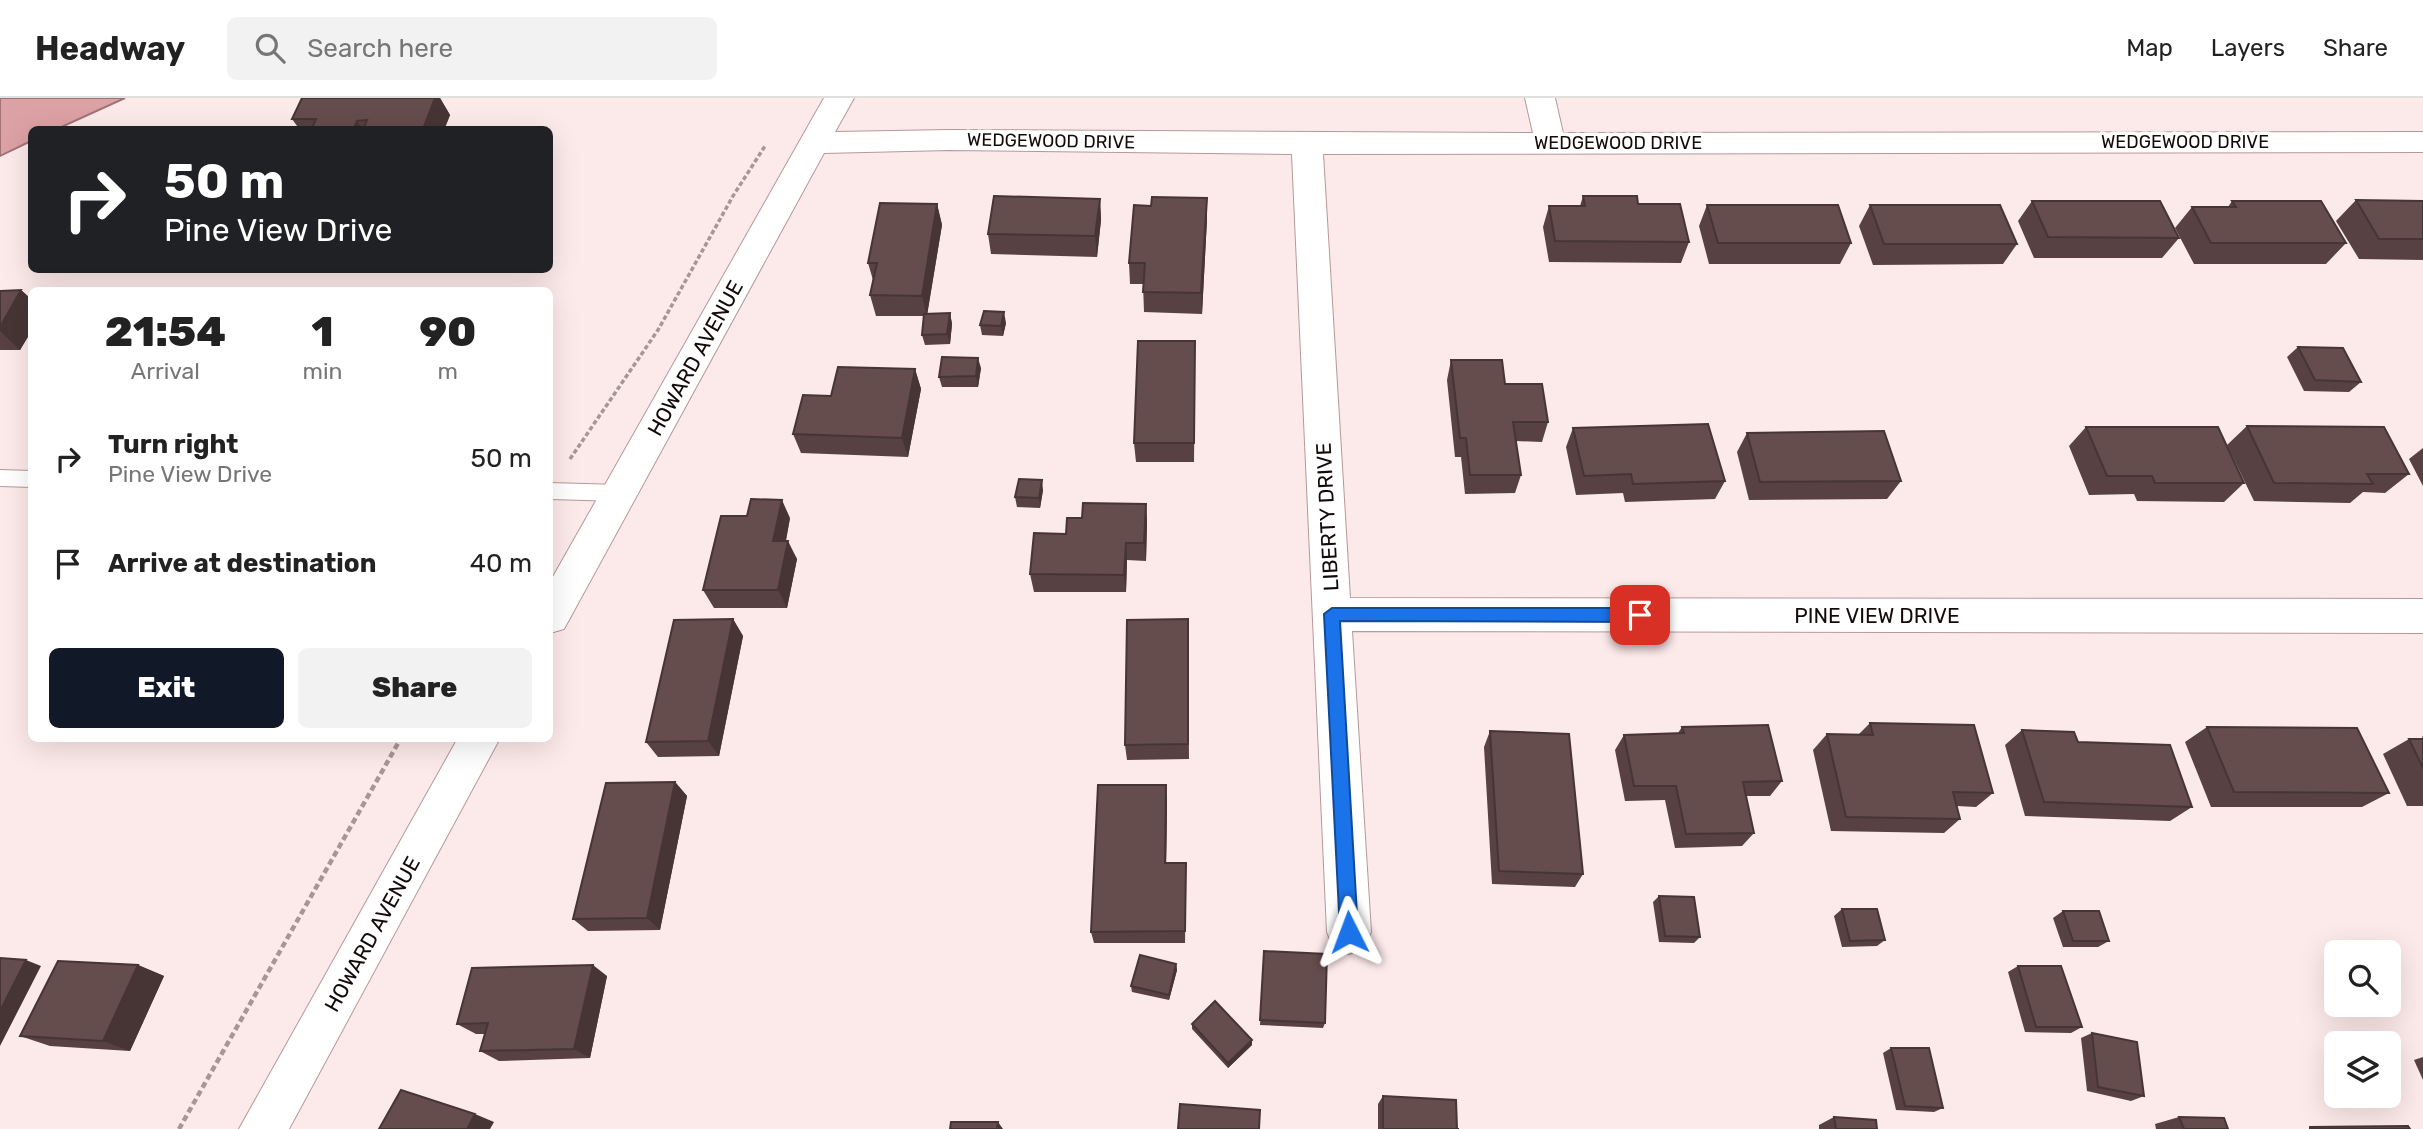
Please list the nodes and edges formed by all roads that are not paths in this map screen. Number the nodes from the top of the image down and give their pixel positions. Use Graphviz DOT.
graph roads {
  1 [pos="839,98"];
  2 [pos="1541,98"];
  3 [pos="2423,142"];
  4 [pos="813,143"];
  5 [pos="1550,143"];
  6 [pos="1307,144"];
  7 [pos="0,478"];
  8 [pos="28,479"];
  9 [pos="553,491"];
  10 [pos="620,494"];
  11 [pos="553,612"];
  12 [pos="1332,614"];
  13 [pos="2423,616"];
  14 [pos="478,742"];
  15 [pos="1349,932"];
  16 [pos="263,1129"];
  1 -- 4 [label="street, HOWARD AVENUE"];
  2 -- 5 [label="street"];
  3 -- 5 [label="street, WEDGEWOOD DRIVE"];
  4 -- 6 [label="street, WEDGEWOOD DRIVE"];
  4 -- 10 [label="street, HOWARD AVENUE"];
  5 -- 6 [label="street, WEDGEWOOD DRIVE"];
  6 -- 12 [label="street, LIBERTY DRIVE"];
  7 -- 8 [label="lane"];
  9 -- 10 [label="lane"];
  10 -- 11 [label="street, HOWARD AVENUE"];
  12 -- 13 [label="street, PINE VIEW DRIVE"];
  12 -- 15 [label="street, LIBERTY DRIVE"];
  14 -- 16 [label="street, HOWARD AVENUE"];
}
